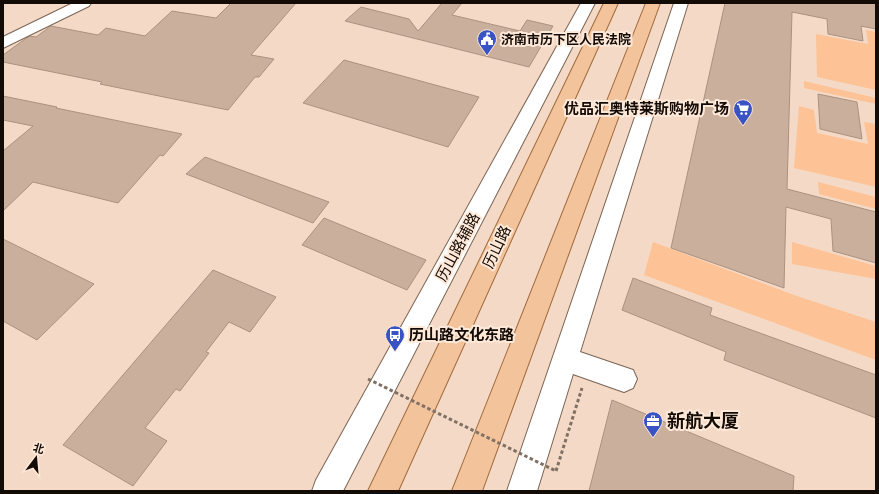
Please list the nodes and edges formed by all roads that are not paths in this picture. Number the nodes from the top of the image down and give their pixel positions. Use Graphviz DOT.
graph roads {
  1 [pos="84,3"];
  2 [pos="588,3"];
  3 [pos="611,3"];
  4 [pos="653,3"];
  5 [pos="681,3"];
  6 [pos="3,44"];
  7 [pos="565,359"];
  8 [pos="624,379"];
  9 [pos="327,491"];
  10 [pos="383,491"];
  11 [pos="467,491"];
  12 [pos="522,491"];
  1 -- 6 [label="street"];
  2 -- 9 [label="street, 历山路辅路"];
  3 -- 10 [label="main road, 历山路"];
  4 -- 11 [label="main road"];
  5 -- 7 [label="street"];
  7 -- 8 [label="street"];
  7 -- 12 [label="street"];
}
